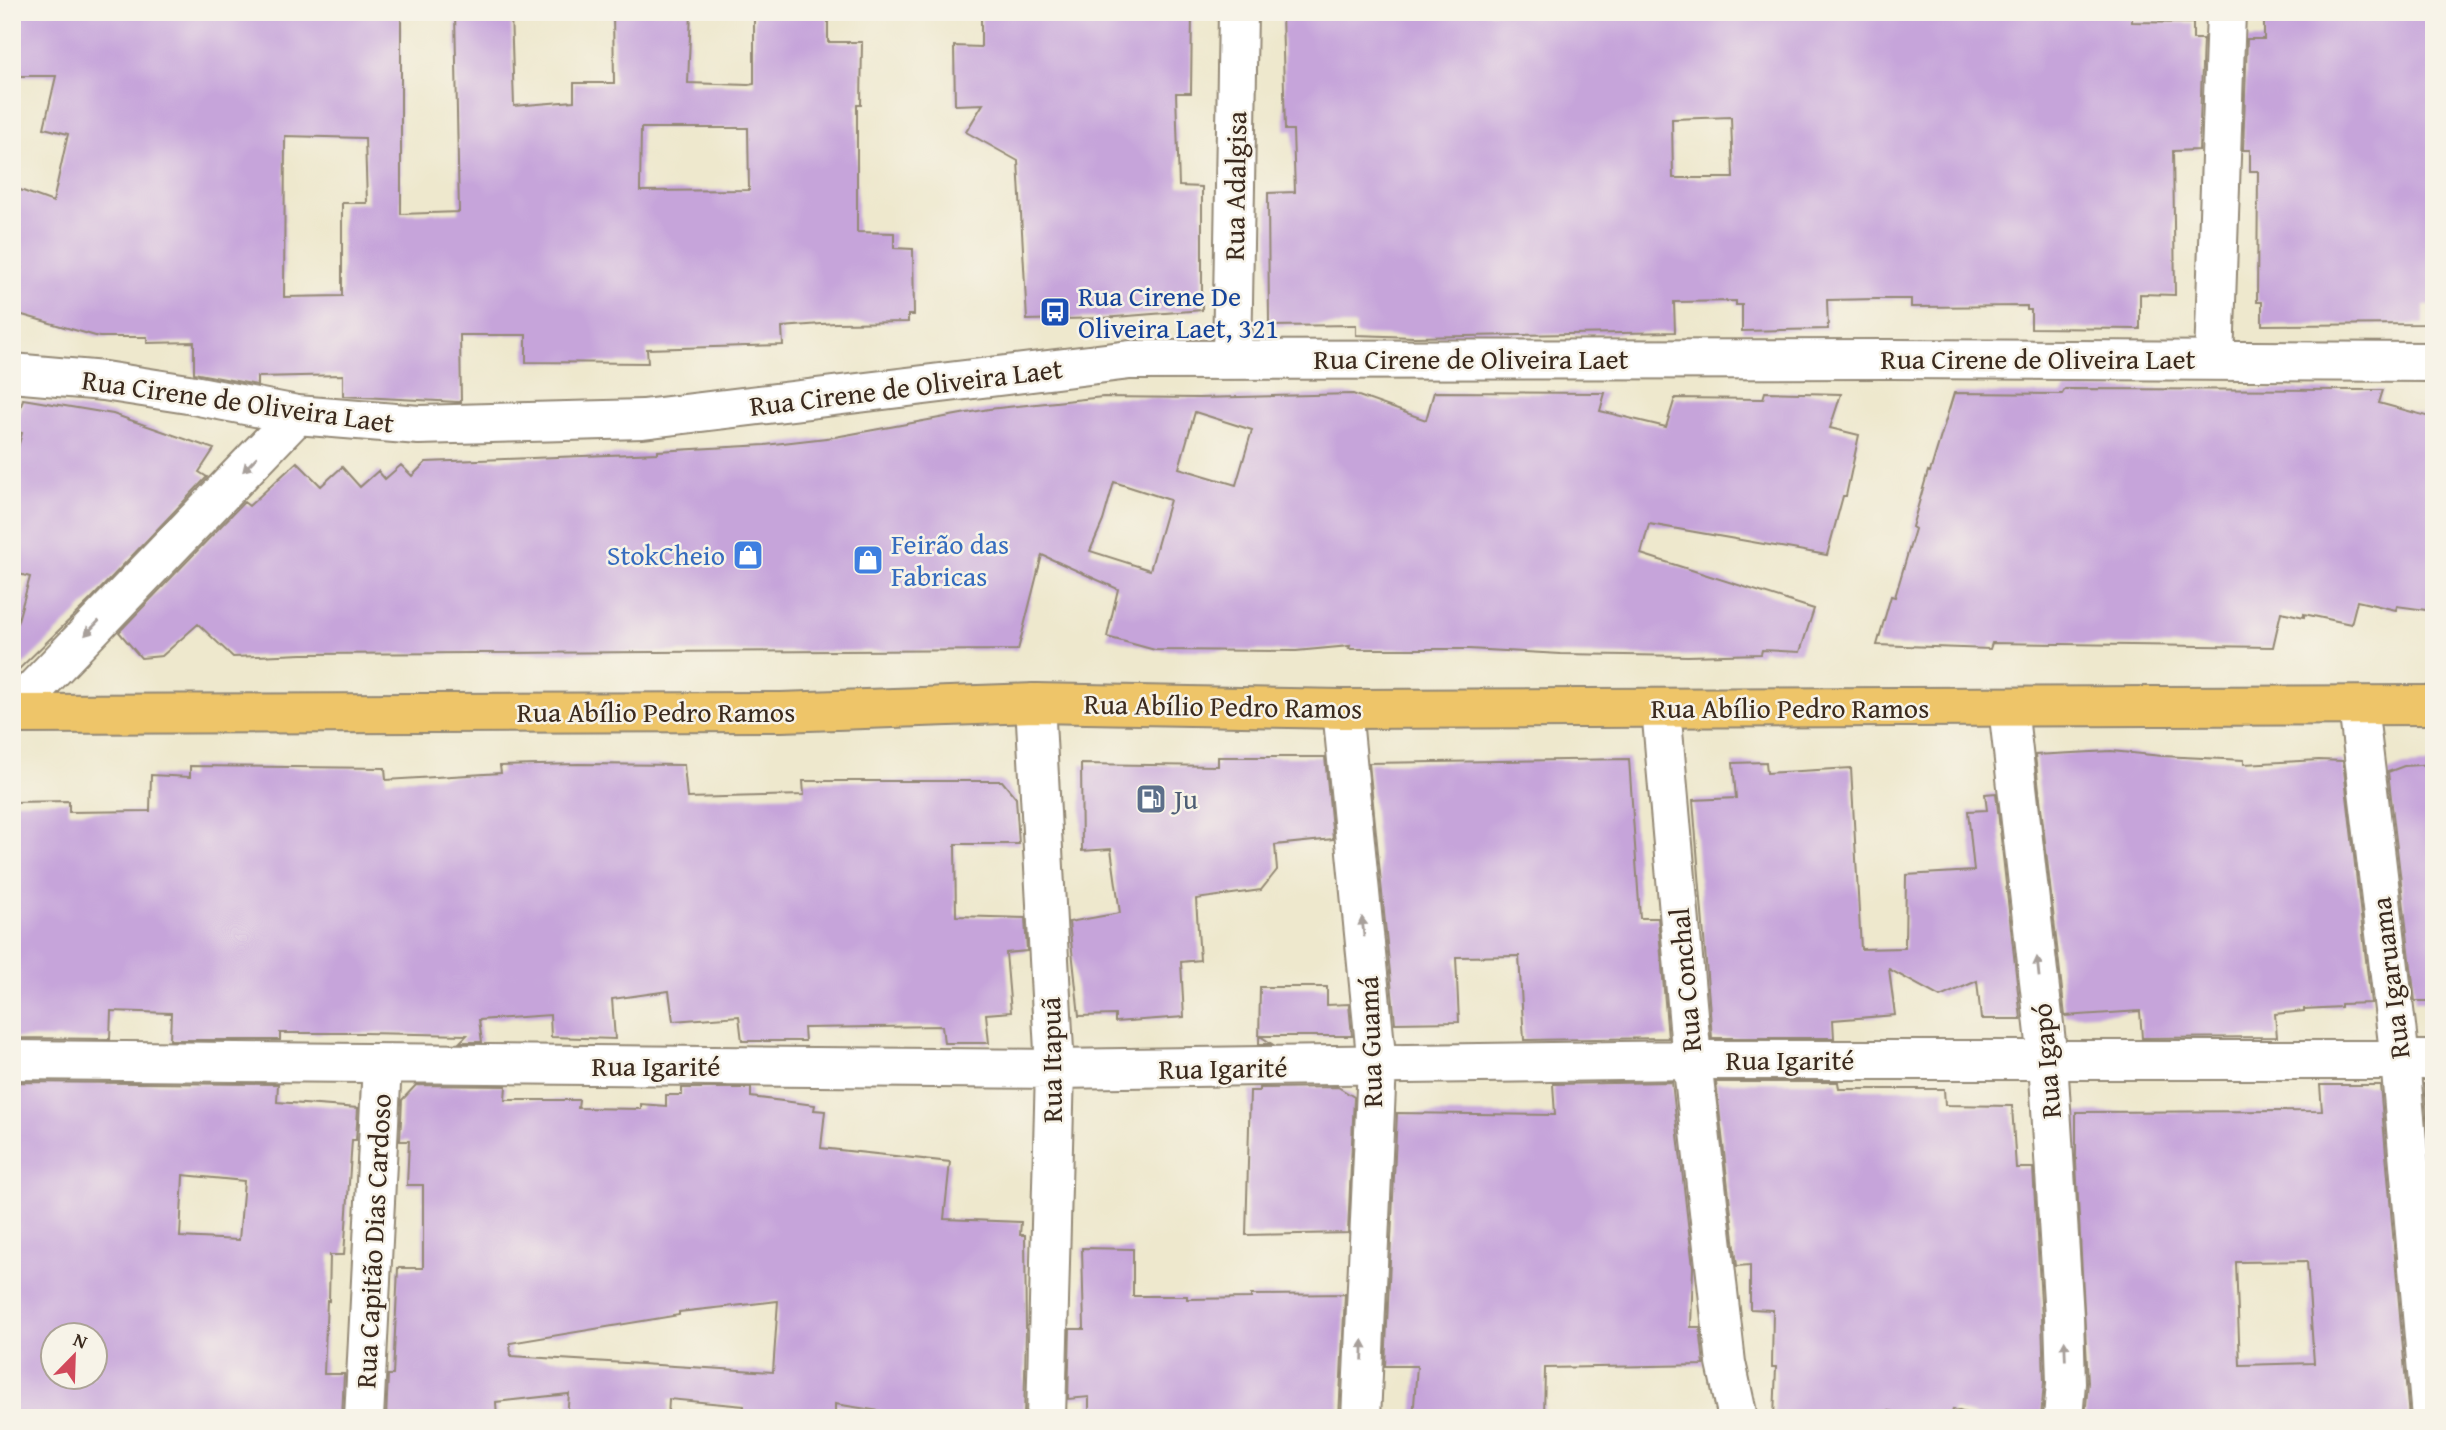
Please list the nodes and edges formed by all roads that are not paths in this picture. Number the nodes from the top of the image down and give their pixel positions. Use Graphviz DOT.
graph roads {
  1 [pos="1238,12"];
  2 [pos="2226,12"];
  3 [pos="1232,360"];
  4 [pos="2214,360"];
  5 [pos="2434,362"];
  6 [pos="12,373"];
  7 [pos="297,415"];
  8 [pos="1035,703"];
  9 [pos="2434,705"];
  10 [pos="2358,706"];
  11 [pos="2008,707"];
  12 [pos="1661,708"];
  13 [pos="1342,709"];
  14 [pos="12,713"];
  15 [pos="12,1060"];
  16 [pos="1692,1060"];
  17 [pos="2048,1060"];
  18 [pos="2417,1060"];
  19 [pos="382,1063"];
  20 [pos="1377,1066"];
  21 [pos="1055,1069"];
  22 [pos="364,1418"];
  23 [pos="1046,1418"];
  24 [pos="1361,1418"];
  25 [pos="1738,1418"];
  26 [pos="2063,1418"];
  27 [pos="2431,1418"];
  1 -- 3 [label="street, Rua Adalgisa"];
  2 -- 4 [label="street"];
  3 -- 4 [label="street, Rua Cirene de Oliveira Laet"];
  3 -- 7 [label="street, Rua Cirene de Oliveira Laet"];
  4 -- 5 [label="street, Rua Cirene de Oliveira Laet"];
  6 -- 7 [label="street, Rua Cirene de Oliveira Laet"];
  7 -- 14 [label="street, one-way"];
  8 -- 13 [label="main road, Rua Abílio Pedro Ramos"];
  8 -- 14 [label="main road, Rua Abílio Pedro Ramos"];
  8 -- 21 [label="street, Rua Itapuã"];
  9 -- 10 [label="main road, Rua Abílio Pedro Ramos"];
  10 -- 11 [label="main road, Rua Abílio Pedro Ramos"];
  10 -- 18 [label="street, Rua Igaruama"];
  11 -- 12 [label="main road, Rua Abílio Pedro Ramos"];
  17 -- 11 [label="street, Rua Igapó, one-way"];
  12 -- 13 [label="main road, Rua Abílio Pedro Ramos"];
  12 -- 16 [label="street, Rua Conchal"];
  20 -- 13 [label="street, Rua Guamá, one-way"];
  15 -- 19 [label="street, Rua Igarité"];
  16 -- 17 [label="street, Rua Igarité"];
  16 -- 20 [label="street, Rua Igarité"];
  16 -- 25 [label="street, Rua Conchal"];
  17 -- 18 [label="street, Rua Igarité"];
  26 -- 17 [label="street, Rua Igapó, one-way"];
  18 -- 27 [label="street, Rua Igaruama"];
  19 -- 21 [label="street, Rua Igarité"];
  19 -- 22 [label="street, Rua Capitão Dias Cardoso"];
  20 -- 21 [label="street, Rua Igarité"];
  24 -- 20 [label="street, Rua Guamá, one-way"];
  21 -- 23 [label="street, Rua Itapuã"];
}
